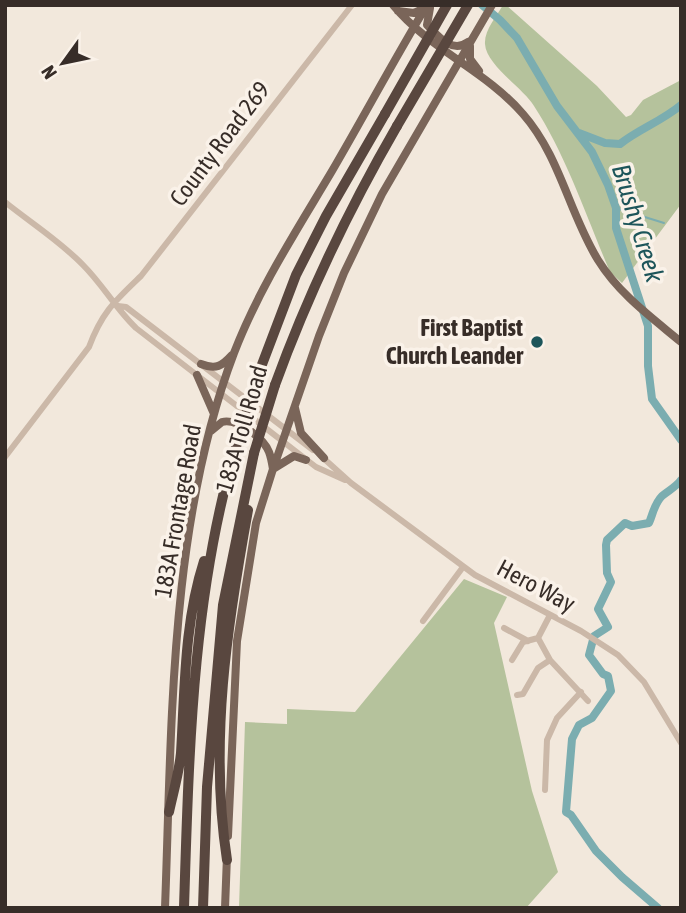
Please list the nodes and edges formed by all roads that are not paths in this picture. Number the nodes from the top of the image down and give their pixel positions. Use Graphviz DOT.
graph roads {
  1 [pos="352,5"];
  2 [pos="447,5"];
  3 [pos="468,5"];
  4 [pos="492,5"];
  5 [pos="428,7"];
  6 [pos="395,8"];
  7 [pos="414,27"];
  8 [pos="472,39"];
  9 [pos="458,61"];
  10 [pos="477,74"];
  11 [pos="487,81"];
  12 [pos="444,86"];
  13 [pos="5,202"];
  14 [pos="116,304"];
  15 [pos="681,342"];
  16 [pos="234,352"];
  17 [pos="201,364"];
  18 [pos="197,375"];
  19 [pos="225,382"];
  20 [pos="221,394"];
  21 [pos="294,405"];
  22 [pos="214,414"];
  23 [pos="286,429"];
  24 [pos="209,432"];
  25 [pos="282,441"];
  26 [pos="5,457"];
  27 [pos="253,458"];
  28 [pos="324,458"];
  29 [pos="306,460"];
  30 [pos="273,469"];
  31 [pos="351,483"];
  32 [pos="214,534"];
  33 [pos="463,567"];
  34 [pos="550,615"];
  35 [pos="423,621"];
  36 [pos="504,628"];
  37 [pos="538,638"];
  38 [pos="528,641"];
  39 [pos="512,660"];
  40 [pos="550,660"];
  41 [pos="580,692"];
  42 [pos="517,695"];
  43 [pos="589,701"];
  44 [pos="681,743"];
  45 [pos="545,790"];
  46 [pos="169,812"];
  47 [pos="227,860"];
  48 [pos="165,908"];
  49 [pos="184,908"];
  50 [pos="203,908"];
  51 [pos="225,908"];
  1 -- 14 [label="street, County Road 269"];
  2 -- 32 [label="highway, 183A Toll Road, bridge"];
  3 -- 27 [label="highway, 183A Toll Road, bridge"];
  4 -- 8 [label="main road"];
  5 -- 6 [label="main road"];
  5 -- 7 [label="main road, 183A Frontage Road"];
  5 -- 8 [label="main road"];
  6 -- 7 [label="main road"];
  7 -- 9 [label="main road"];
  7 -- 16 [label="main road, 183A Frontage Road"];
  8 -- 9 [label="main road"];
  8 -- 11 [label="main road"];
  9 -- 10 [label="main road"];
  9 -- 12 [label="main road"];
  10 -- 11 [label="main road"];
  10 -- 12 [label="main road"];
  11 -- 15 [label="main road"];
  12 -- 21 [label="main road"];
  13 -- 14 [label="street"];
  14 -- 17 [label="street, Hero Way"];
  14 -- 18 [label="street, Hero Way"];
  14 -- 26 [label="street, County Road 269"];
  16 -- 17 [label="main road"];
  16 -- 19 [label="main road, 183A Frontage Road"];
  17 -- 19 [label="street, Hero Way"];
  18 -- 20 [label="street, Hero Way"];
  18 -- 22 [label="main road"];
  19 -- 20 [label="main road, 183A Frontage Road"];
  19 -- 23 [label="street, Hero Way"];
  20 -- 22 [label="main road, 183A Frontage Road"];
  20 -- 25 [label="street, Hero Way"];
  21 -- 23 [label="main road"];
  21 -- 28 [label="main road"];
  22 -- 24 [label="main road, 183A Frontage Road"];
  23 -- 25 [label="main road"];
  23 -- 28 [label="street, Hero Way"];
  24 -- 30 [label="main road"];
  24 -- 46 [label="main road, 183A Frontage Road"];
  25 -- 29 [label="street, Hero Way"];
  25 -- 30 [label="main road"];
  27 -- 47 [label="highway"];
  27 -- 50 [label="highway, 183A Toll Road"];
  28 -- 31 [label="street, Hero Way"];
  29 -- 30 [label="main road"];
  29 -- 31 [label="street, Hero Way"];
  30 -- 47 [label="main road"];
  31 -- 33 [label="street, Hero Way"];
  32 -- 46 [label="highway"];
  32 -- 49 [label="highway, 183A Toll Road"];
  33 -- 34 [label="street, Hero Way"];
  33 -- 35 [label="street"];
  34 -- 37 [label="street"];
  34 -- 44 [label="street, Hero Way"];
  36 -- 38 [label="street"];
  37 -- 38 [label="street"];
  37 -- 40 [label="street"];
  38 -- 39 [label="street"];
  40 -- 41 [label="street"];
  40 -- 42 [label="street"];
  41 -- 43 [label="street"];
  41 -- 45 [label="street"];
  46 -- 48 [label="main road, 183A Frontage Road"];
  47 -- 51 [label="main road"];
}
